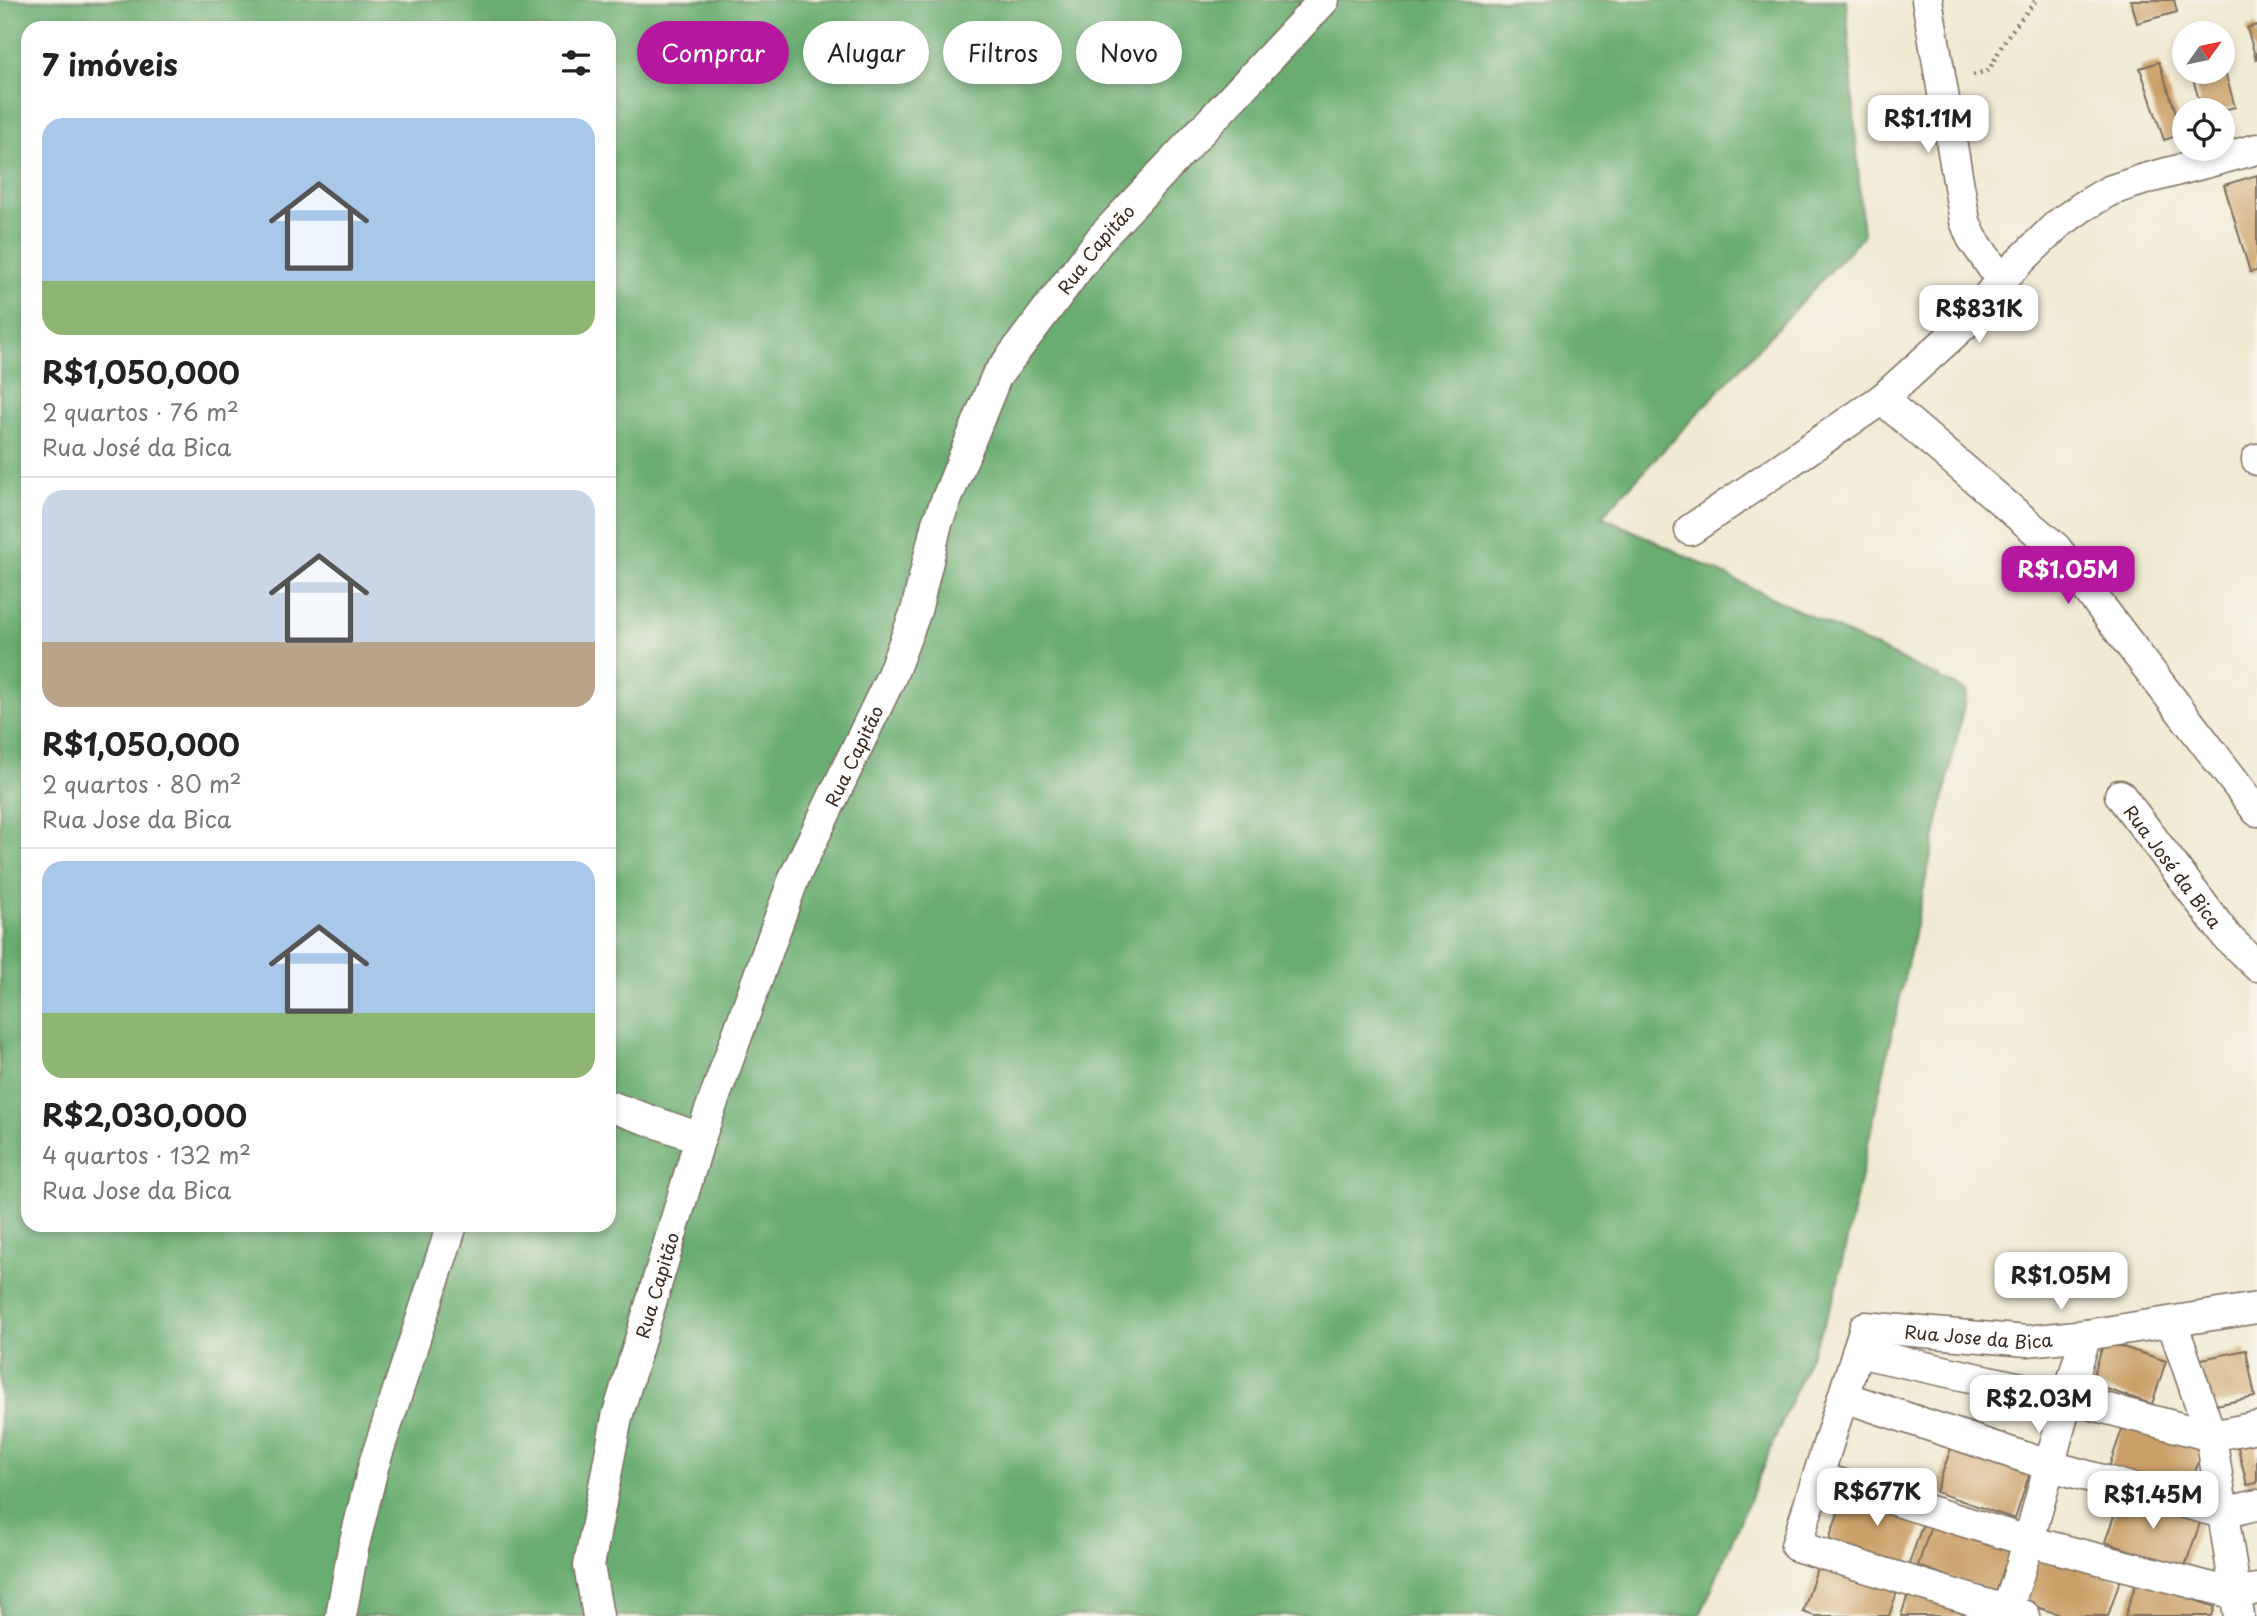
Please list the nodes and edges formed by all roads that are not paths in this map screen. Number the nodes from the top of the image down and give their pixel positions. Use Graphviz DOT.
graph roads {
  1 [pos="1324,0"];
  2 [pos="1927,0"];
  3 [pos="2257,149"];
  4 [pos="2001,280"];
  5 [pos="1882,399"];
  6 [pos="1690,530"];
  7 [pos="2120,795"];
  8 [pos="2257,811"];
  9 [pos="2257,966"];
  10 [pos="616,1108"];
  11 [pos="700,1138"];
  12 [pos="450,1232"];
  13 [pos="2257,1308"];
  14 [pos="2172,1322"];
  15 [pos="2086,1335"];
  16 [pos="1861,1340"];
  17 [pos="1844,1397"];
  18 [pos="2066,1398"];
  19 [pos="2257,1427"];
  20 [pos="2211,1436"];
  21 [pos="2051,1466"];
  22 [pos="1818,1477"];
  23 [pos="2257,1505"];
  24 [pos="2222,1513"];
  25 [pos="2028,1541"];
  26 [pos="2244,1600"];
  27 [pos="2012,1614"];
  28 [pos="341,1616"];
  29 [pos="598,1616"];
  1 -- 11 [label="street, Rua Capitão"];
  2 -- 4 [label="street"];
  3 -- 4 [label="street"];
  4 -- 5 [label="street"];
  5 -- 6 [label="street"];
  5 -- 8 [label="street"];
  7 -- 9 [label="street, Rua José da Bica"];
  10 -- 11 [label="street"];
  11 -- 29 [label="street, Rua Capitão"];
  12 -- 28 [label="street"];
  13 -- 14 [label="street, Rua Jose da Bica"];
  14 -- 15 [label="street, Rua Jose da Bica"];
  14 -- 20 [label="street"];
  15 -- 16 [label="street, Rua Jose da Bica"];
  15 -- 18 [label="street"];
  16 -- 17 [label="street"];
  16 -- 18 [label="street"];
  17 -- 21 [label="street"];
  17 -- 22 [label="street"];
  18 -- 20 [label="street"];
  18 -- 21 [label="street"];
  19 -- 20 [label="street"];
  20 -- 24 [label="street"];
  21 -- 24 [label="street"];
  21 -- 25 [label="street"];
  22 -- 25 [label="street"];
  22 -- 27 [label="street"];
  23 -- 24 [label="street"];
  24 -- 26 [label="street"];
  25 -- 26 [label="street"];
  25 -- 27 [label="street"];
}
